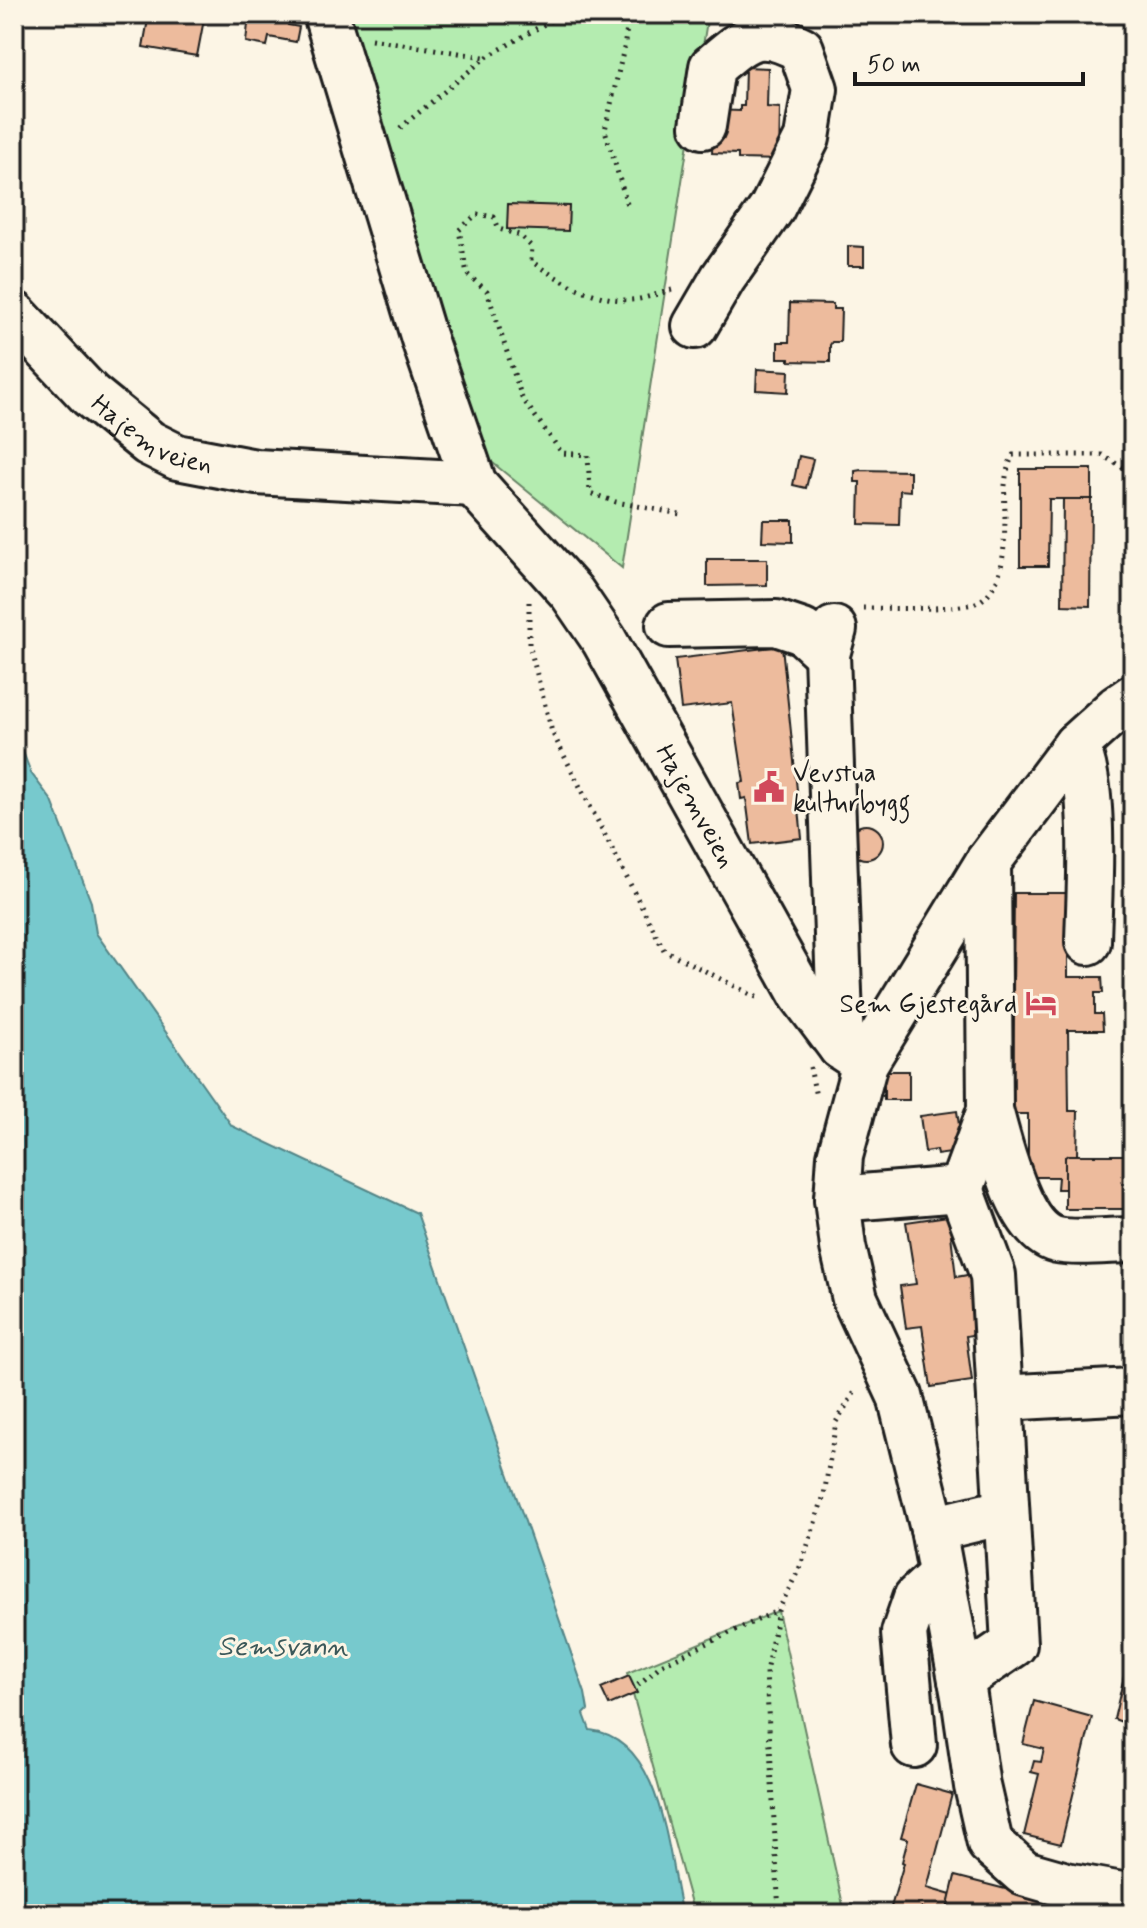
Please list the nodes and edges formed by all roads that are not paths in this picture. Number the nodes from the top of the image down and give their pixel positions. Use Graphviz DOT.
graph roads {
  1 [pos="329,24"];
  2 [pos="703,126"];
  3 [pos="685,308"];
  4 [pos="14,314"];
  5 [pos="474,484"];
  6 [pos="669,625"];
  7 [pos="1133,697"];
  8 [pos="1076,745"];
  9 [pos="988,862"];
  10 [pos="1088,942"];
  11 [pos="853,1055"];
  12 [pos="990,1110"];
  13 [pos="961,1189"];
  14 [pos="837,1199"];
  15 [pos="1133,1240"];
  16 [pos="1133,1391"];
  17 [pos="1000,1398"];
  18 [pos="1004,1512"];
  19 [pos="933,1529"];
  20 [pos="941,1575"];
  21 [pos="961,1680"];
  22 [pos="914,1745"];
  23 [pos="1133,1897"];
  1 -- 5 [label="street"];
  2 -- 3 [label="street"];
  4 -- 5 [label="street, Hajemveien"];
  5 -- 11 [label="street, Hajemveien"];
  6 -- 11 [label="street"];
  7 -- 8 [label="street"];
  8 -- 9 [label="street"];
  8 -- 10 [label="street"];
  9 -- 11 [label="street"];
  9 -- 12 [label="street"];
  11 -- 14 [label="street"];
  12 -- 13 [label="street"];
  12 -- 15 [label="street"];
  13 -- 14 [label="street"];
  13 -- 17 [label="street"];
  14 -- 19 [label="street"];
  16 -- 17 [label="street"];
  17 -- 18 [label="street"];
  18 -- 19 [label="street"];
  18 -- 21 [label="street"];
  19 -- 20 [label="street"];
  20 -- 21 [label="street"];
  20 -- 22 [label="street"];
  21 -- 23 [label="street"];
}
